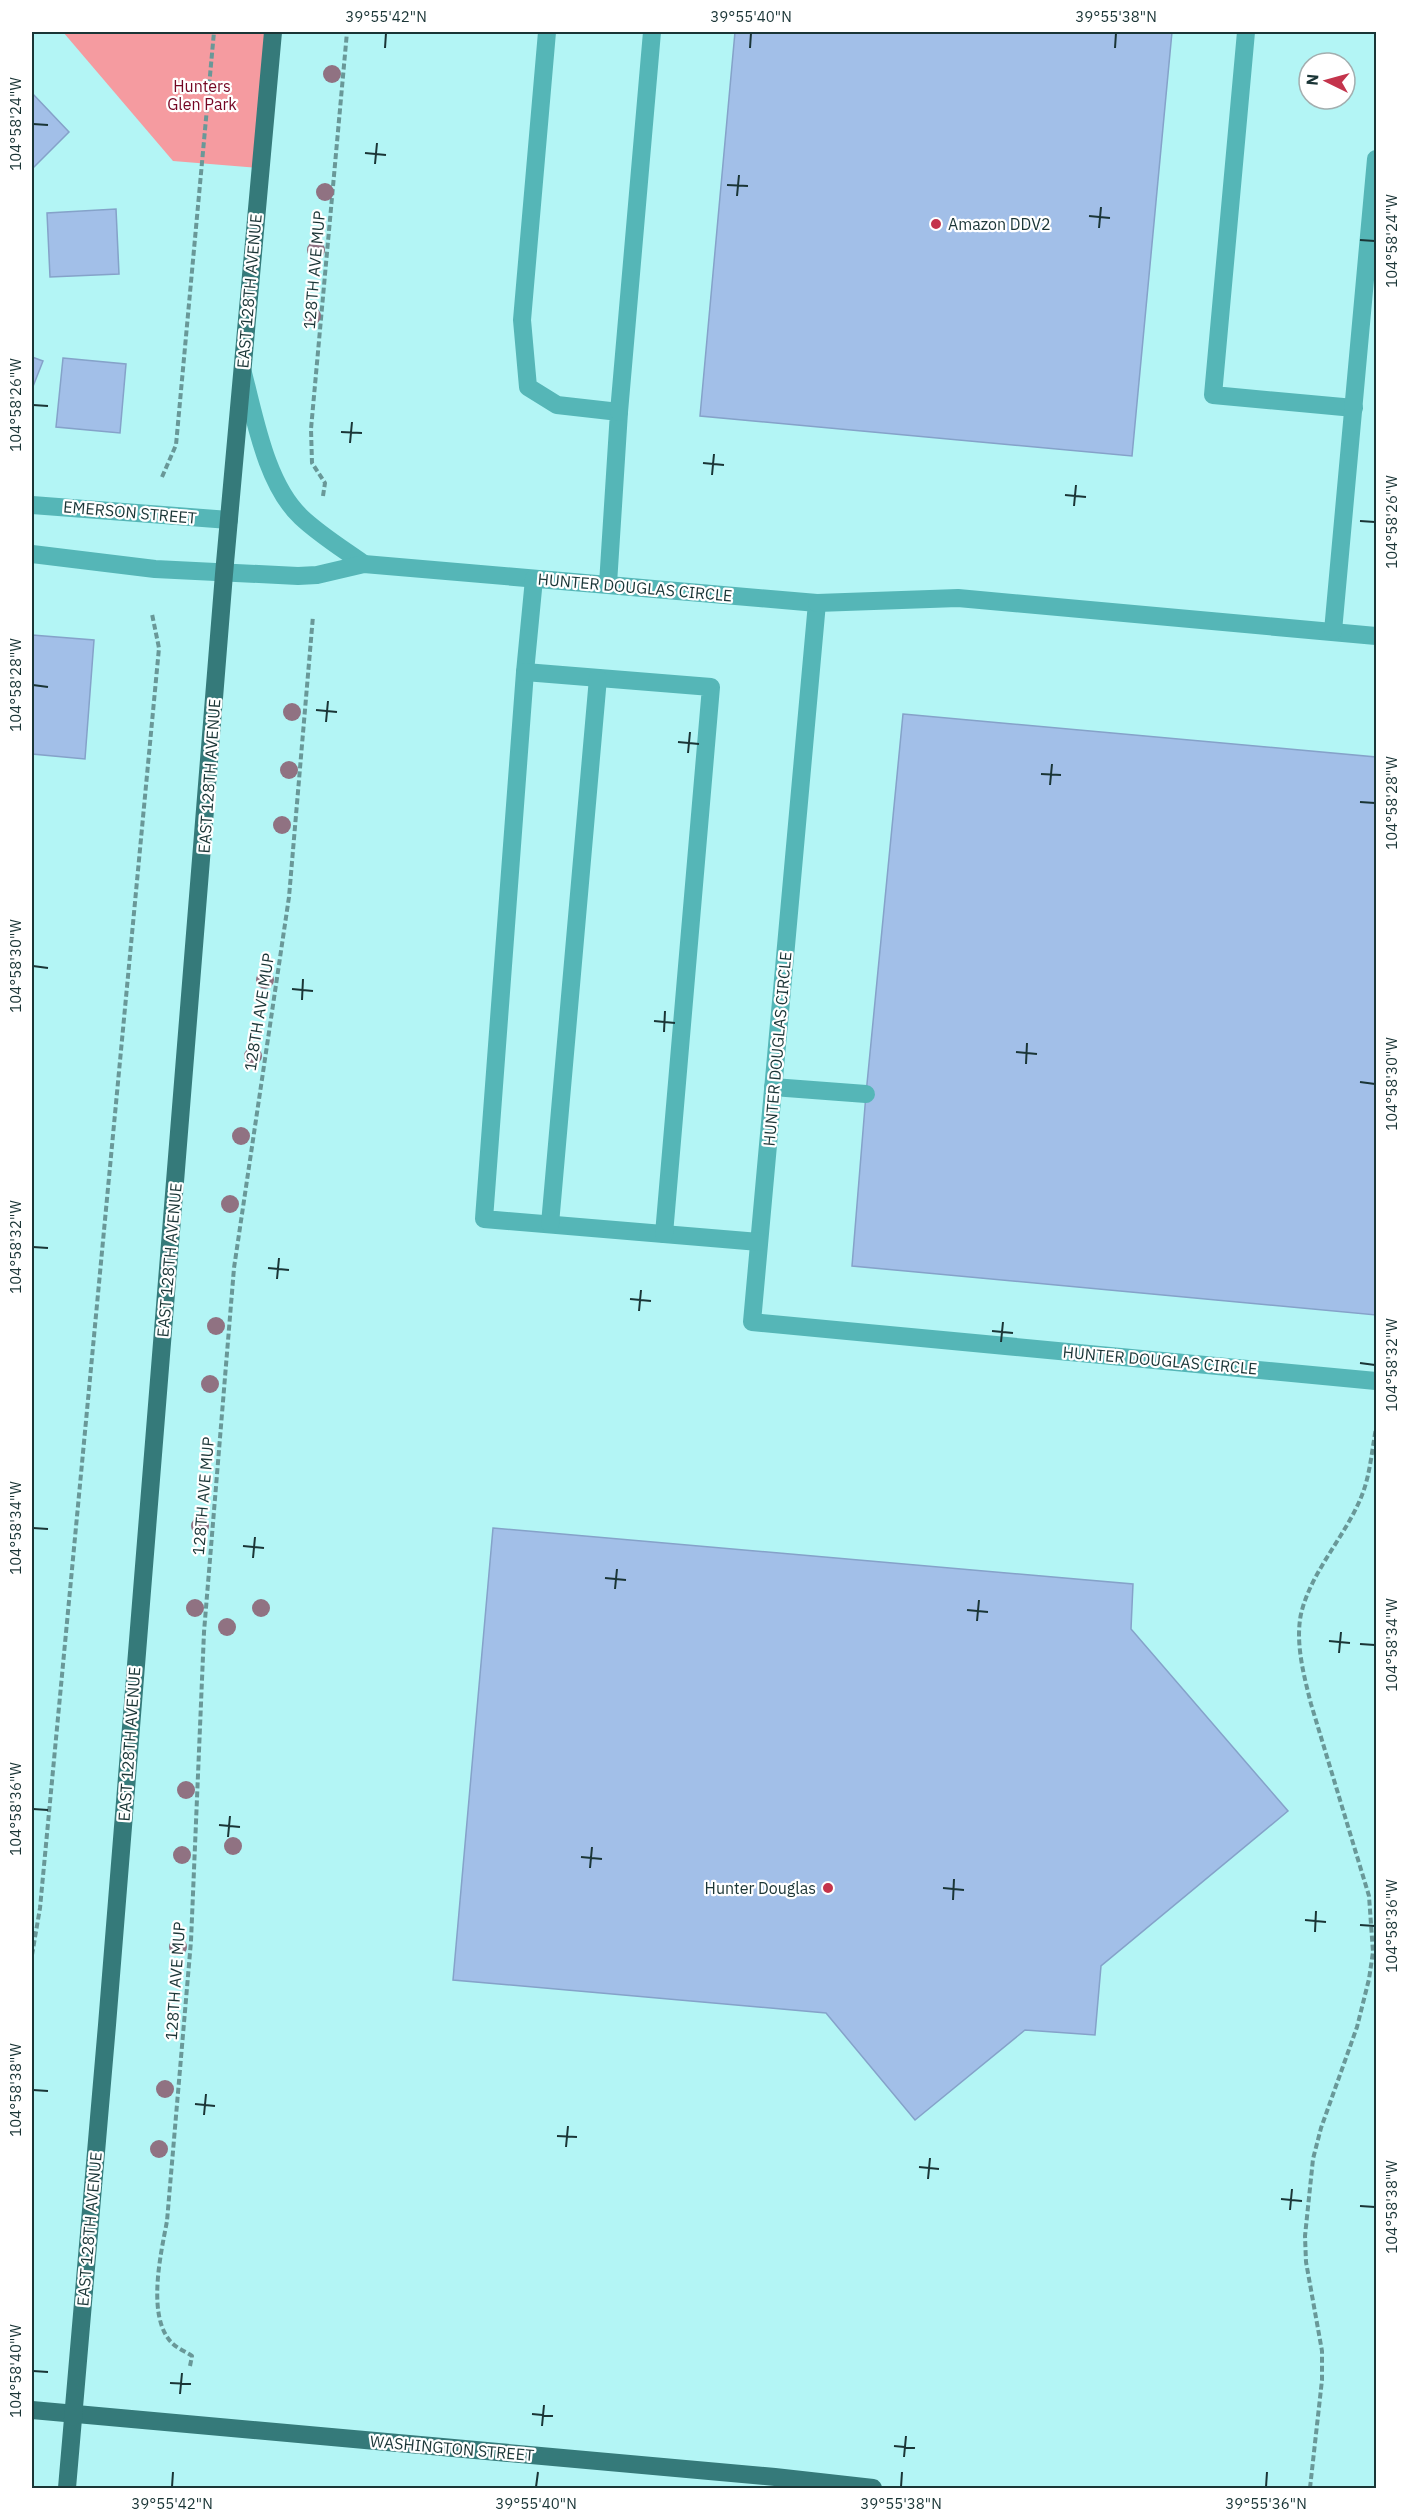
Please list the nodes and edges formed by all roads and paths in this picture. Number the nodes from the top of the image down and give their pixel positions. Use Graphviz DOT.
graph roads {
  1 [pos="214,32"];
  2 [pos="273,32"];
  3 [pos="347,32"];
  4 [pos="548,32"];
  5 [pos="652,32"];
  6 [pos="1246,32"];
  7 [pos="1377,159"];
  8 [pos="242,371"];
  9 [pos="1354,408"];
  10 [pos="619,411"];
  11 [pos="162,477"];
  12 [pos="323,499"];
  13 [pos="32,505"];
  14 [pos="229,520"];
  15 [pos="32,554"];
  16 [pos="364,564"];
  17 [pos="224,574"];
  18 [pos="534,579"];
  19 [pos="608,584"];
  20 [pos="817,603"];
  21 [pos="152,614"];
  22 [pos="313,616"];
  23 [pos="1333,631"];
  24 [pos="1377,636"];
  25 [pos="525,672"];
  26 [pos="598,678"];
  27 [pos="773,1087"];
  28 [pos="866,1094"];
  29 [pos="550,1224"];
  30 [pos="664,1234"];
  31 [pos="759,1242"];
  32 [pos="1377,1381"];
  33 [pos="1377,1428"];
  34 [pos="32,1955"];
  35 [pos="190,2366"];
  36 [pos="32,2410"];
  37 [pos="73,2414"];
  38 [pos="67,2488"];
  39 [pos="873,2488"];
  40 [pos="1310,2488"];
  1 -- 11 [label="path"];
  2 -- 8 [label="main road, EAST 128TH AVENUE"];
  3 -- 12 [label="path, 128TH AVE MUP"];
  4 -- 10 [label="street"];
  5 -- 10 [label="street"];
  6 -- 9 [label="street"];
  7 -- 9 [label="street"];
  8 -- 14 [label="main road, EAST 128TH AVENUE"];
  8 -- 16 [label="street"];
  9 -- 23 [label="street"];
  10 -- 19 [label="street"];
  13 -- 14 [label="street, EMERSON STREET"];
  14 -- 17 [label="main road, EAST 128TH AVENUE"];
  15 -- 17 [label="street"];
  16 -- 17 [label="street, HUNTER DOUGLAS CIRCLE"];
  16 -- 18 [label="street, HUNTER DOUGLAS CIRCLE"];
  17 -- 37 [label="main road, EAST 128TH AVENUE"];
  18 -- 19 [label="street, HUNTER DOUGLAS CIRCLE"];
  18 -- 25 [label="street"];
  19 -- 20 [label="street, HUNTER DOUGLAS CIRCLE"];
  20 -- 23 [label="street"];
  20 -- 27 [label="street, HUNTER DOUGLAS CIRCLE"];
  21 -- 34 [label="path"];
  22 -- 35 [label="path, 128TH AVE MUP"];
  23 -- 24 [label="street"];
  25 -- 26 [label="street"];
  25 -- 29 [label="street"];
  26 -- 29 [label="street"];
  26 -- 30 [label="street"];
  27 -- 28 [label="street"];
  27 -- 31 [label="street, HUNTER DOUGLAS CIRCLE"];
  29 -- 30 [label="street"];
  30 -- 31 [label="street"];
  31 -- 32 [label="street, HUNTER DOUGLAS CIRCLE"];
  33 -- 40 [label="path"];
  36 -- 37 [label="main road, WASHINGTON STREET"];
  37 -- 38 [label="main road, EAST 128TH AVENUE"];
  37 -- 39 [label="main road, WASHINGTON STREET"];
}
